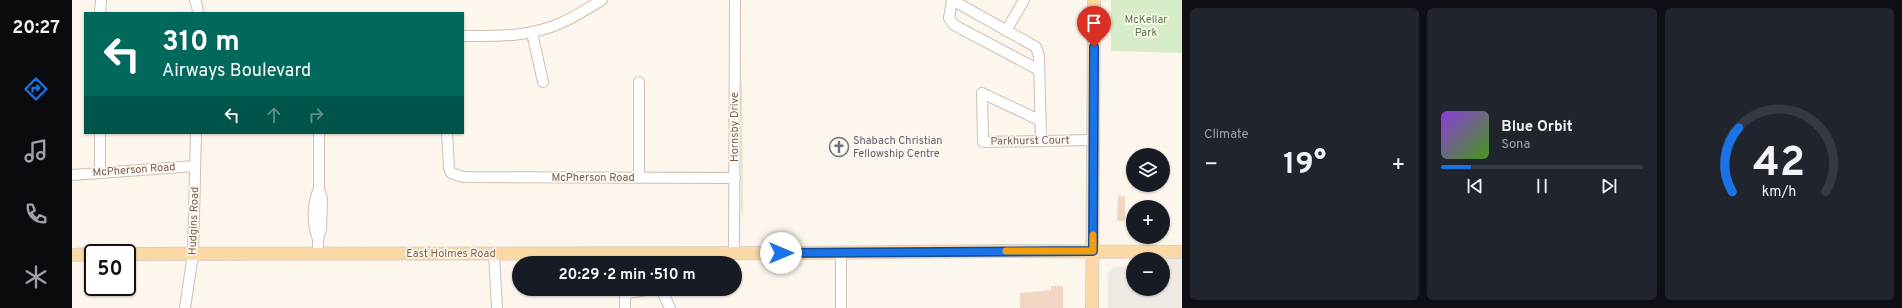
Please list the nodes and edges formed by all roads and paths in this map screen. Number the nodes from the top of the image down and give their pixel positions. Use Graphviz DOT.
graph roads {
  1 [pos="100,0"];
  2 [pos="195,0"];
  3 [pos="602,0"];
  4 [pos="735,0"];
  5 [pos="952,0"];
  6 [pos="1024,0"];
  7 [pos="1094,0"];
  8 [pos="100,12"];
  9 [pos="198,12"];
  10 [pos="1006,31"];
  11 [pos="532,33"];
  12 [pos="464,36"];
  13 [pos="1039,70"];
  14 [pos="543,82"];
  15 [pos="639,82"];
  16 [pos="1041,121"];
  17 [pos="100,134"];
  18 [pos="196,134"];
  19 [pos="319,134"];
  20 [pos="447,134"];
  21 [pos="1094,140"];
  22 [pos="1041,141"];
  23 [pos="195,166"];
  24 [pos="100,172"];
  25 [pos="72,174"];
  26 [pos="639,178"];
  27 [pos="735,178"];
  28 [pos="1093,251"];
  29 [pos="1182,252"];
  30 [pos="318,253"];
  31 [pos="734,253"];
  32 [pos="841,253"];
  33 [pos="72,254"];
  34 [pos="84,254"];
  35 [pos="136,254"];
  36 [pos="193,254"];
  37 [pos="494,254"];
  38 [pos="185,308"];
  39 [pos="497,308"];
  40 [pos="625,308"];
  41 [pos="670,308"];
  42 [pos="841,308"];
  43 [pos="1092,308"];
  1 -- 8 [label="street"];
  2 -- 9 [label="street"];
  3 -- 11 [label="street"];
  4 -- 27 [label="street, Hornsby Drive"];
  5 -- 10 [label="street"];
  5 -- 13 [label="street"];
  6 -- 10 [label="street"];
  7 -- 21 [label="main road"];
  10 -- 13 [label="street"];
  11 -- 12 [label="street"];
  11 -- 14 [label="street"];
  13 -- 16 [label="street"];
  15 -- 26 [label="street"];
  16 -- 22 [label="street"];
  16 -- 22 [label="street, Parkhurst Court"];
  17 -- 24 [label="street"];
  18 -- 23 [label="street, Hudgins Road"];
  19 -- 30 [label="street"];
  20 -- 26 [label="street, McPherson Road"];
  21 -- 22 [label="street, Parkhurst Court"];
  21 -- 28 [label="main road"];
  23 -- 24 [label="street, McPherson Road"];
  23 -- 36 [label="street, Hudgins Road"];
  24 -- 25 [label="street, McPherson Road"];
  26 -- 27 [label="street, McPherson Road"];
  27 -- 31 [label="street, Hornsby Drive"];
  28 -- 29 [label="main road, East Holmes Road"];
  28 -- 32 [label="main road, East Holmes Road"];
  28 -- 43 [label="main road"];
  30 -- 36 [label="main road, East Holmes Road"];
  30 -- 37 [label="main road, East Holmes Road"];
  31 -- 32 [label="main road, East Holmes Road"];
  31 -- 37 [label="main road, East Holmes Road"];
  32 -- 42 [label="street"];
  33 -- 34 [label="main road"];
  35 -- 36 [label="main road, East Holmes Road"];
  36 -- 38 [label="street, Hudgins Road"];
  37 -- 39 [label="street"];
  40 -- 41 [label="street"];
}
